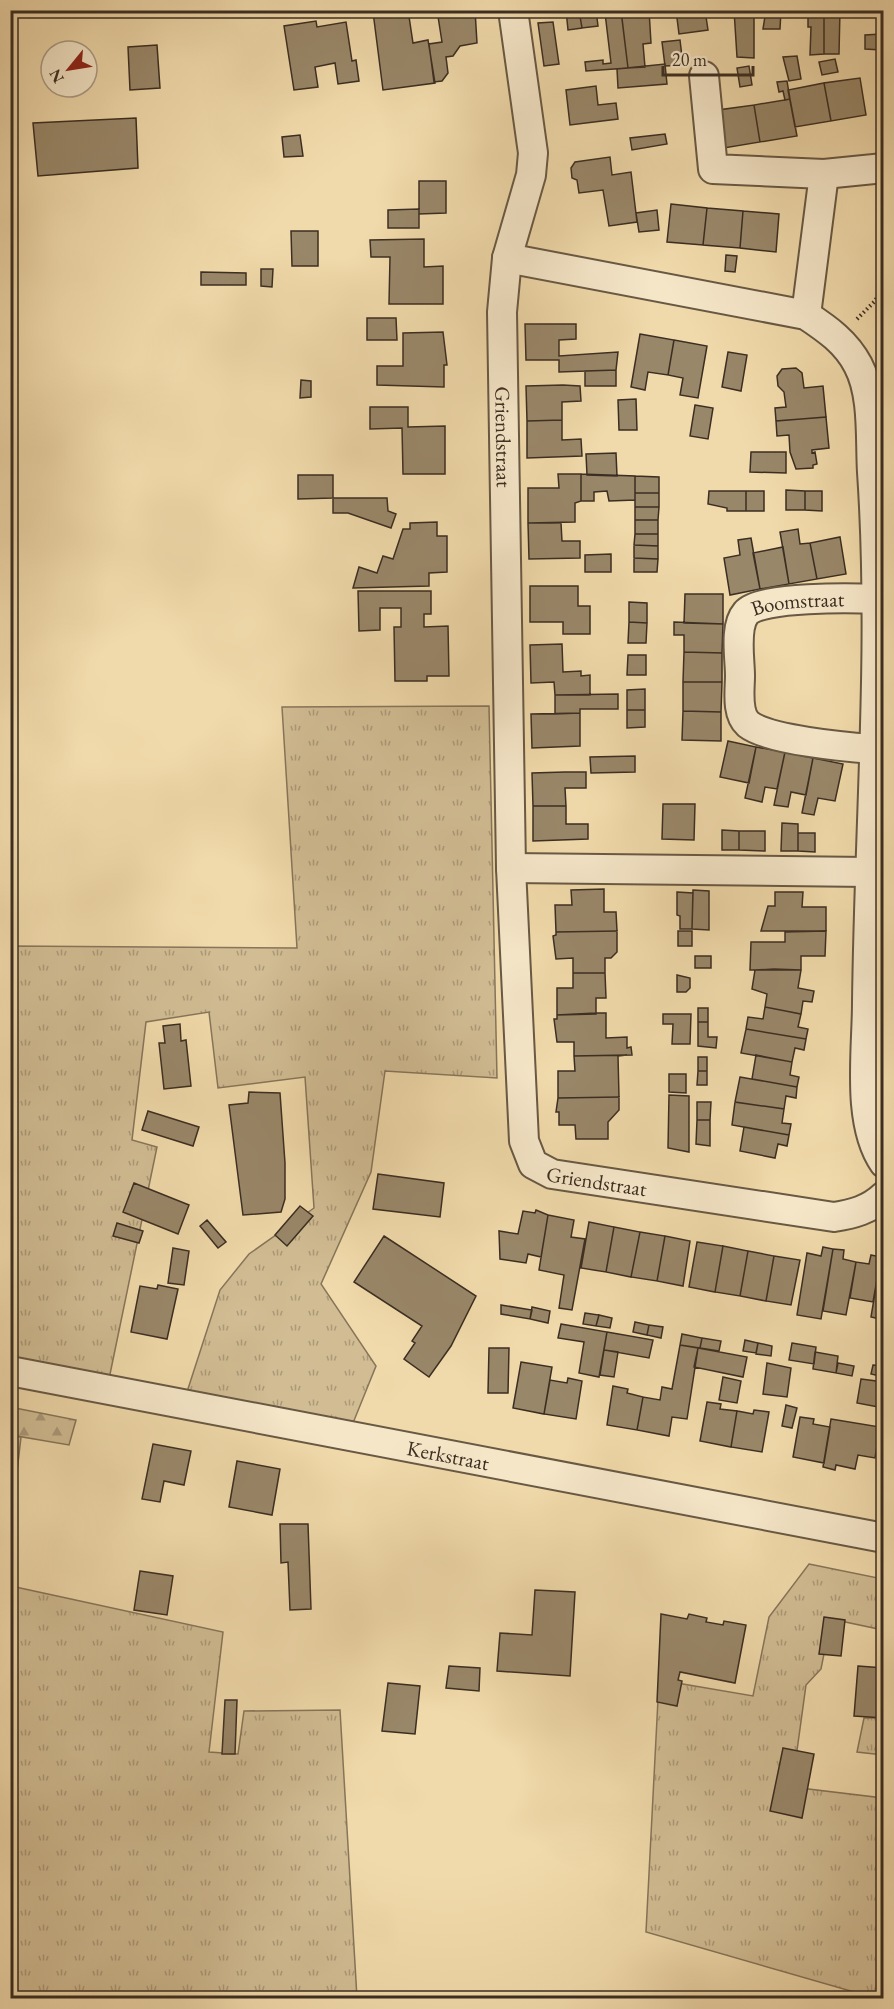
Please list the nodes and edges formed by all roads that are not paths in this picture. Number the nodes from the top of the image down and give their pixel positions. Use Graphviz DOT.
graph roads {
  1 [pos="513,10"];
  2 [pos="704,76"];
  3 [pos="884,168"];
  4 [pos="824,174"];
  5 [pos="507,258"];
  6 [pos="807,315"];
  7 [pos="879,616"];
  8 [pos="873,749"];
  9 [pos="511,868"];
  10 [pos="868,872"];
  11 [pos="884,1163"];
  12 [pos="884,1196"];
  13 [pos="10,1371"];
  14 [pos="884,1538"];
  1 -- 5 [label="street, Griendstraat"];
  2 -- 4 [label="street"];
  3 -- 4 [label="street"];
  4 -- 6 [label="street"];
  5 -- 6 [label="street, Boomstraat"];
  5 -- 9 [label="street, Griendstraat"];
  6 -- 7 [label="street, Boomstraat"];
  7 -- 8 [label="street, Boomstraat"];
  7 -- 8 [label="street, Boomstraat"];
  8 -- 10 [label="street, Boomstraat"];
  9 -- 10 [label="street"];
  9 -- 12 [label="street, Griendstraat"];
  10 -- 11 [label="street, Boomstraat"];
  13 -- 14 [label="street, Kerkstraat"];
}
